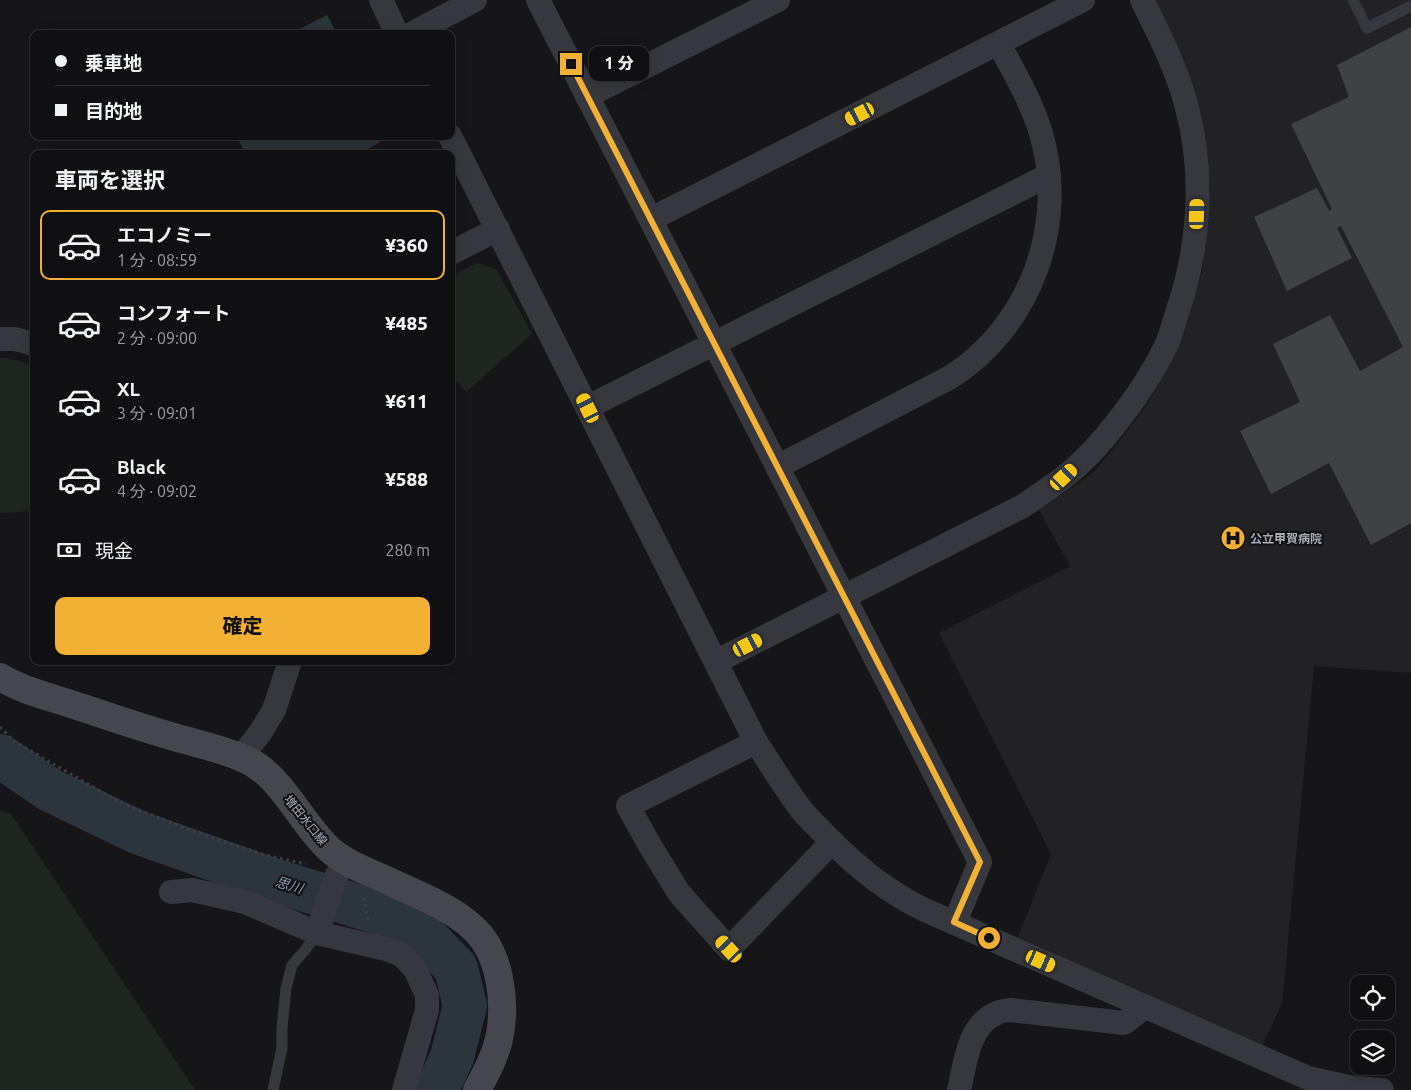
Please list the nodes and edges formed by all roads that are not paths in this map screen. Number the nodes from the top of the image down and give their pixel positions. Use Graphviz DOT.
graph roads {
  1 [pos="381,0"];
  2 [pos="475,0"];
  3 [pos="538,0"];
  4 [pos="778,0"];
  5 [pos="1084,0"];
  6 [pos="1142,0"];
  7 [pos="1353,0"];
  8 [pos="1411,6"];
  9 [pos="396,30"];
  10 [pos="418,30"];
  11 [pos="999,44"];
  12 [pos="587,96"];
  13 [pos="452,140"];
  14 [pos="1049,175"];
  15 [pos="651,219"];
  16 [pos="498,229"];
  17 [pos="455,251"];
  18 [pos="0,339"];
  19 [pos="30,343"];
  20 [pos="714,343"];
  21 [pos="588,408"];
  22 [pos="777,467"];
  23 [pos="843,596"];
  24 [pos="717,661"];
  25 [pos="289,665"];
  26 [pos="0,677"];
  27 [pos="756,742"];
  28 [pos="241,757"];
  29 [pos="832,842"];
  30 [pos="339,871"];
  31 [pos="171,892"];
  32 [pos="954,922"];
  33 [pos="318,928"];
  34 [pos="1145,1006"];
  35 [pos="273,1090"];
  36 [pos="404,1090"];
  37 [pos="477,1090"];
  38 [pos="959,1090"];
  39 [pos="1382,1090"];
  1 -- 9 [label="street"];
  2 -- 10 [label="street"];
  3 -- 12 [label="street"];
  4 -- 12 [label="street"];
  5 -- 11 [label="street"];
  6 -- 23 [label="street"];
  7 -- 8 [label="lane"];
  11 -- 14 [label="street"];
  11 -- 15 [label="street"];
  12 -- 15 [label="street"];
  13 -- 16 [label="street"];
  14 -- 20 [label="street"];
  14 -- 22 [label="street"];
  15 -- 20 [label="street"];
  16 -- 17 [label="street"];
  16 -- 21 [label="street"];
  18 -- 19 [label="street"];
  20 -- 21 [label="street"];
  20 -- 22 [label="street"];
  21 -- 24 [label="street"];
  22 -- 23 [label="street"];
  23 -- 24 [label="street"];
  23 -- 32 [label="street"];
  24 -- 27 [label="street"];
  25 -- 28 [label="street"];
  26 -- 28 [label="main road, 増田水口線"];
  27 -- 29 [label="street"];
  27 -- 29 [label="street"];
  28 -- 30 [label="main road, 増田水口線"];
  29 -- 32 [label="street"];
  30 -- 33 [label="street"];
  30 -- 37 [label="main road, 増田水口線"];
  31 -- 33 [label="street"];
  32 -- 34 [label="street"];
  33 -- 35 [label="lane"];
  33 -- 36 [label="street"];
  34 -- 38 [label="street"];
  34 -- 39 [label="street"];
}
